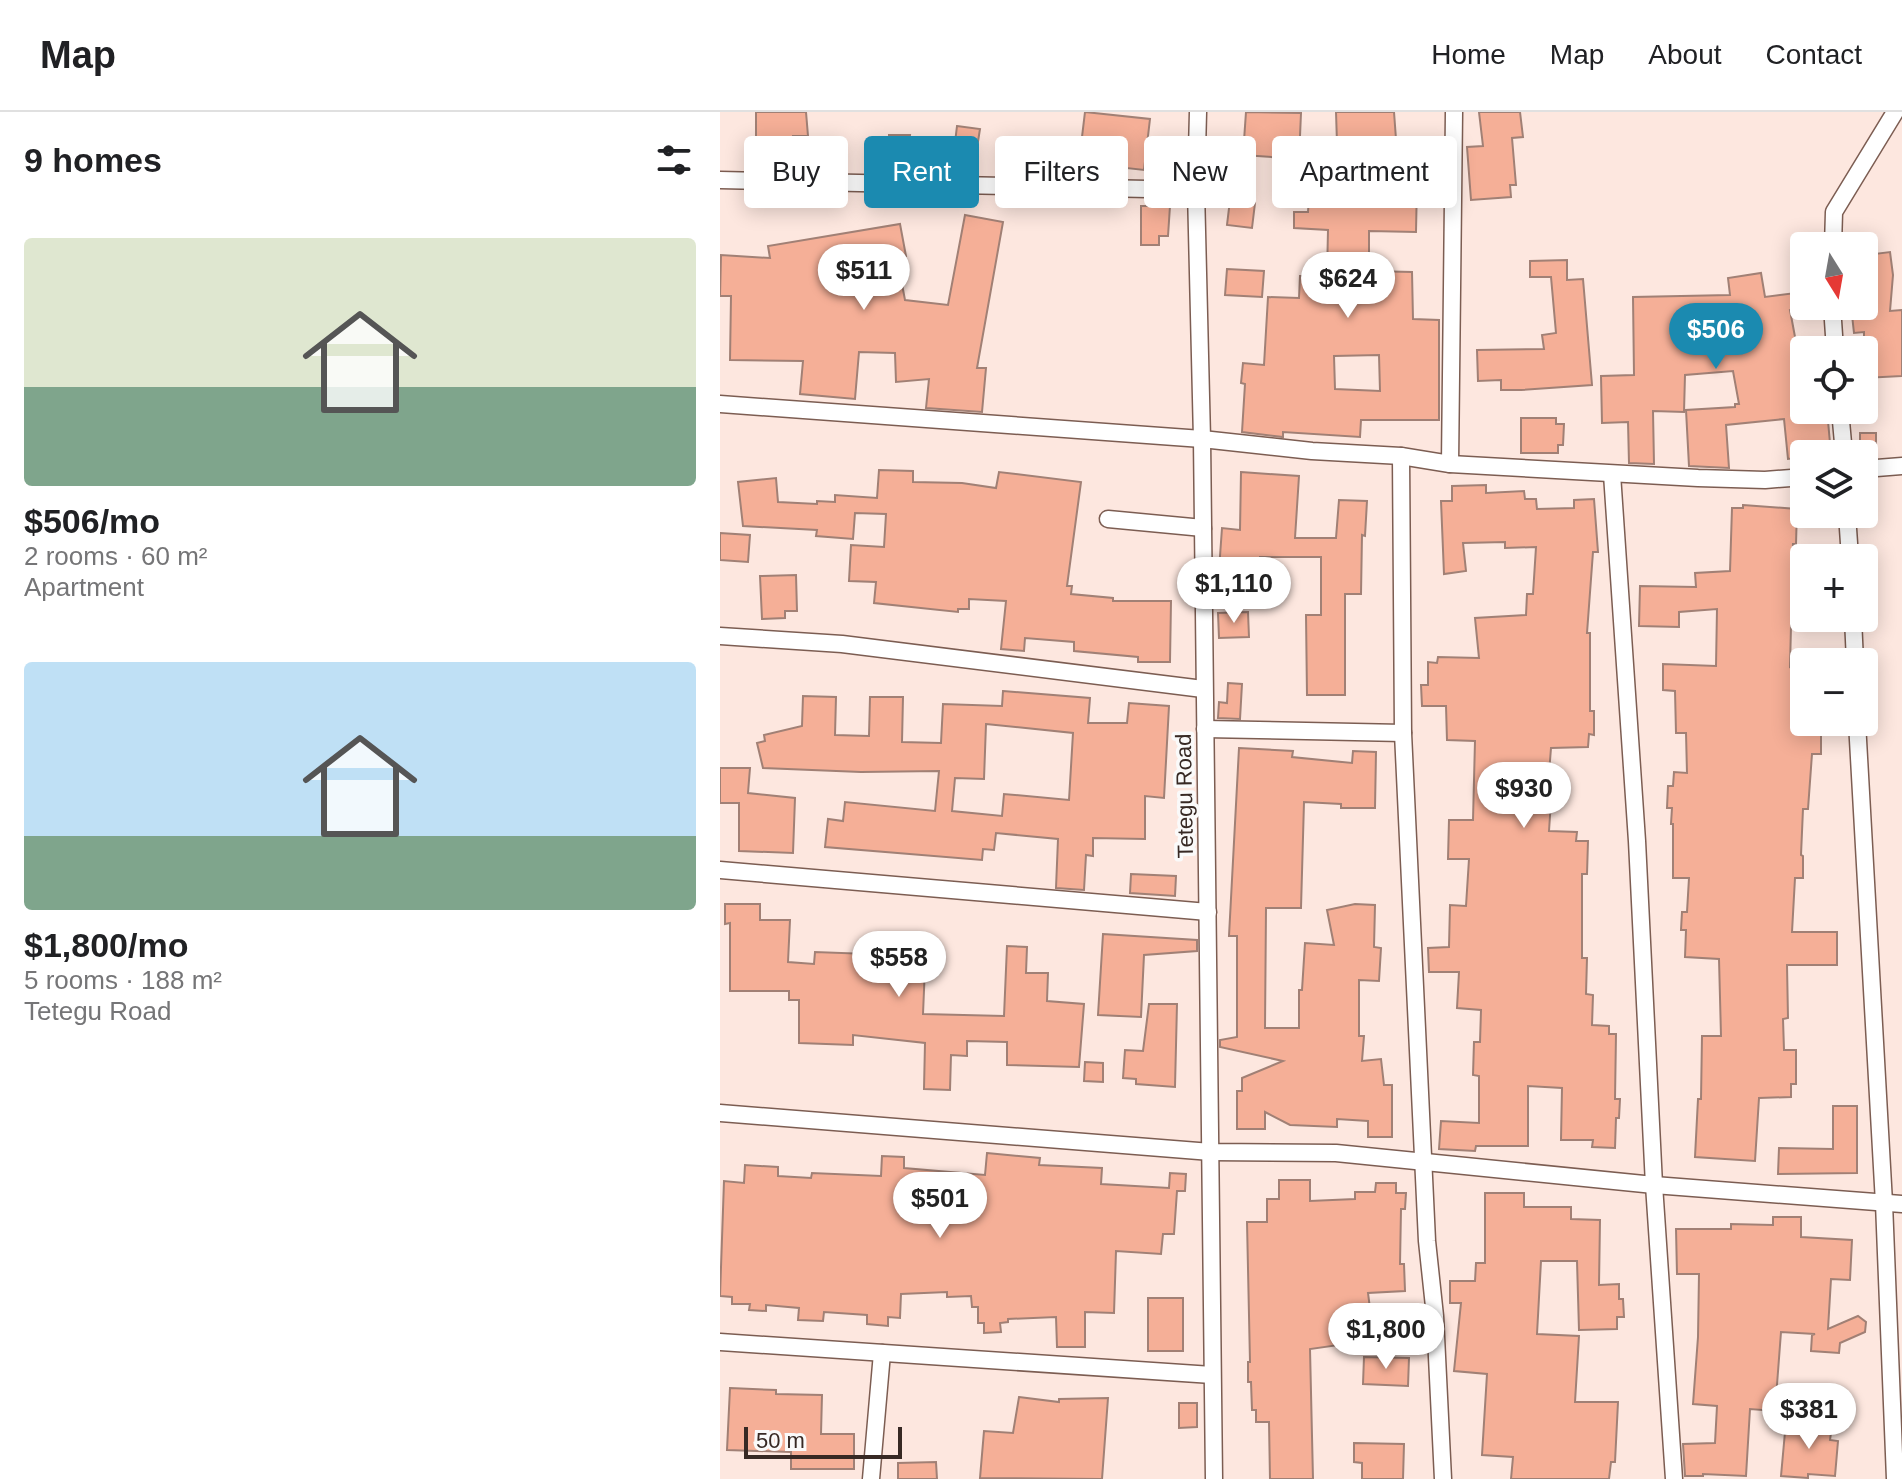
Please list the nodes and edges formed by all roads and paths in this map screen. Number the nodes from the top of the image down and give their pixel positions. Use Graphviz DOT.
graph roads {
  1 [pos="1198,112"];
  2 [pos="1454,112"];
  3 [pos="1895,112"];
  4 [pos="1197,136"];
  5 [pos="720,180"];
  6 [pos="1144,189"];
  7 [pos="1196,208"];
  8 [pos="1833,232"];
  9 [pos="720,404"];
  10 [pos="1202,439"];
  11 [pos="1401,456"];
  12 [pos="1450,464"];
  13 [pos="1902,466"];
  14 [pos="1878,468"];
  15 [pos="1612,474"];
  16 [pos="1790,478"];
  17 [pos="1108,519"];
  18 [pos="1203,528"];
  19 [pos="720,636"];
  20 [pos="1203,689"];
  21 [pos="1205,729"];
  22 [pos="1403,733"];
  23 [pos="1858,736"];
  24 [pos="720,870"];
  25 [pos="1208,912"];
  26 [pos="720,1113"];
  27 [pos="1211,1152"];
  28 [pos="1424,1162"];
  29 [pos="1654,1185"];
  30 [pos="1884,1203"];
  31 [pos="1902,1204"];
  32 [pos="720,1342"];
  33 [pos="882,1353"];
  34 [pos="1212,1375"];
  35 [pos="871,1479"];
  36 [pos="1214,1479"];
  37 [pos="1443,1479"];
  38 [pos="1674,1479"];
  39 [pos="1895,1479"];
  1 -- 4 [label="street, Tetegu Road"];
  2 -- 12 [label="street"];
  3 -- 8 [label="street"];
  5 -- 6 [label="street"];
  7 -- 10 [label="street, Tetegu Road"];
  9 -- 10 [label="street"];
  10 -- 11 [label="street"];
  10 -- 18 [label="street, Tetegu Road"];
  11 -- 12 [label="street"];
  11 -- 22 [label="street"];
  12 -- 15 [label="street"];
  13 -- 14 [label="street"];
  15 -- 16 [label="street"];
  15 -- 29 [label="street"];
  17 -- 18 [label="street"];
  18 -- 20 [label="street, Tetegu Road"];
  19 -- 20 [label="street"];
  20 -- 21 [label="street, Tetegu Road"];
  21 -- 22 [label="street"];
  21 -- 25 [label="street, Tetegu Road"];
  22 -- 28 [label="street"];
  23 -- 30 [label="street"];
  24 -- 25 [label="street"];
  25 -- 27 [label="street, Tetegu Road"];
  26 -- 27 [label="street"];
  27 -- 28 [label="street"];
  27 -- 34 [label="street, Tetegu Road"];
  28 -- 29 [label="street"];
  28 -- 37 [label="street"];
  29 -- 30 [label="street"];
  29 -- 38 [label="street"];
  30 -- 31 [label="street"];
  30 -- 39 [label="street"];
  32 -- 33 [label="street"];
  33 -- 34 [label="street"];
  33 -- 35 [label="street"];
  34 -- 36 [label="street, Tetegu Road"];
}
